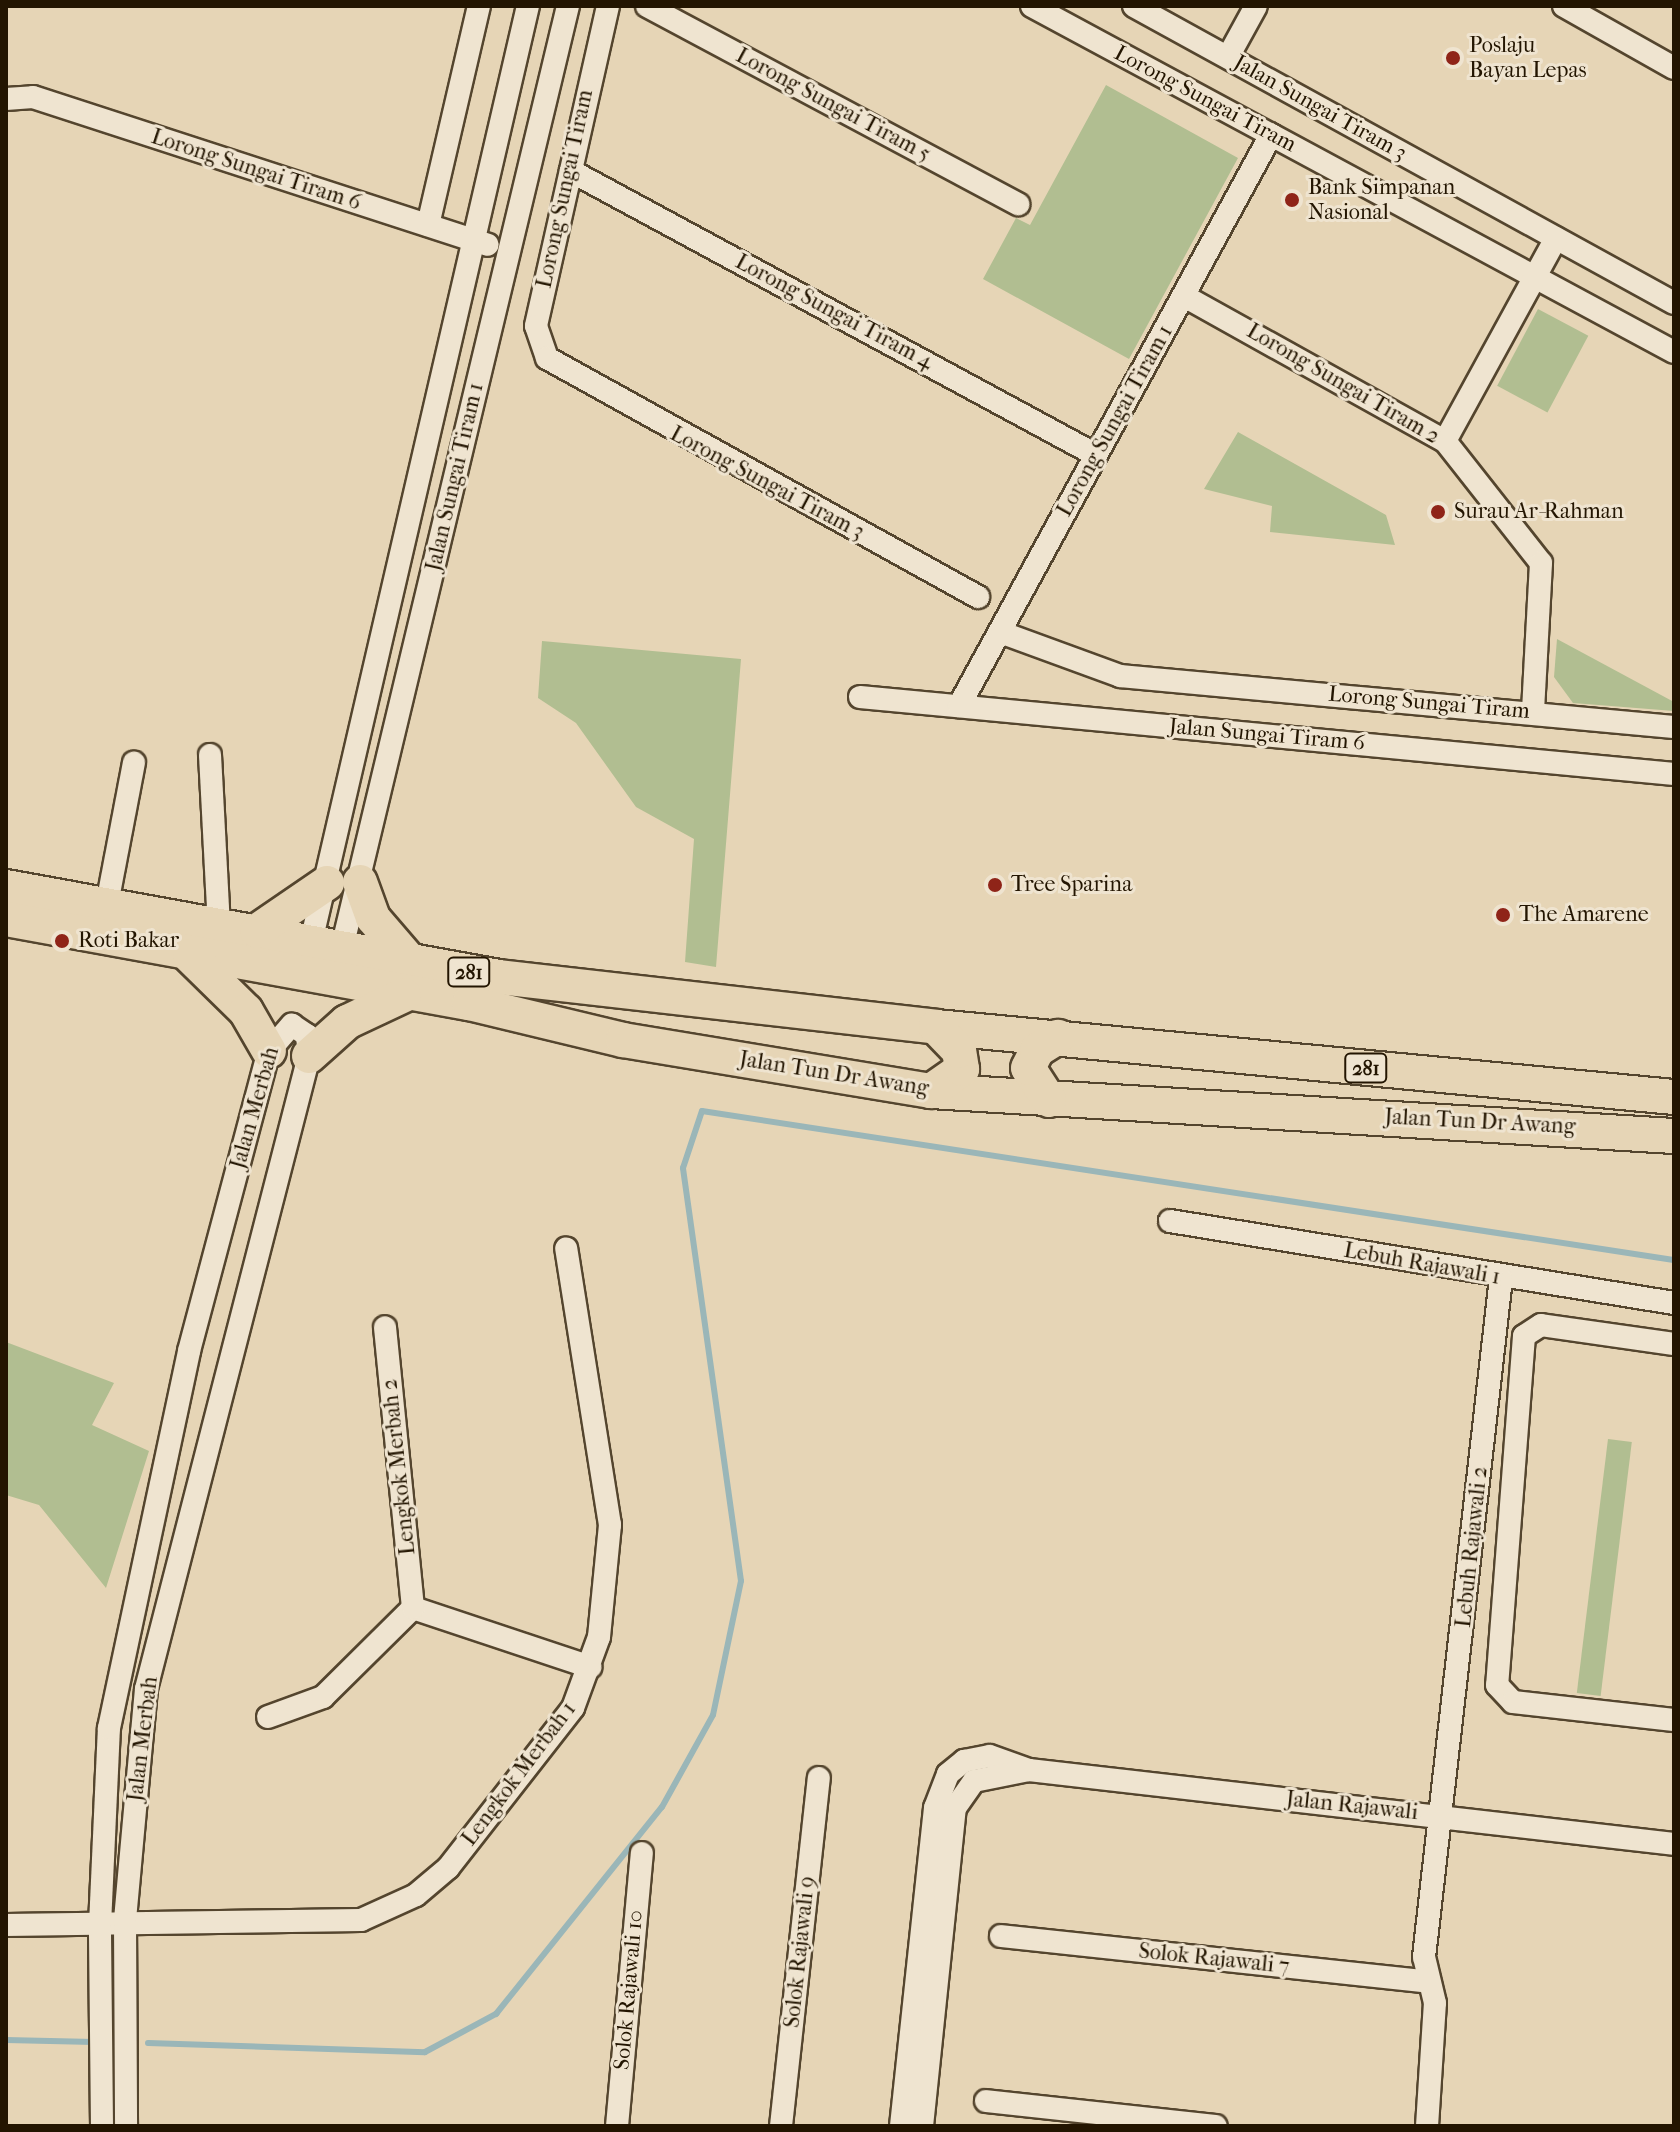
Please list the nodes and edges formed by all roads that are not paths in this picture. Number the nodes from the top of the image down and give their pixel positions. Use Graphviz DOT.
graph roads {
  1 [pos="479,6"];
  2 [pos="528,6"];
  3 [pos="568,6"];
  4 [pos="608,6"];
  5 [pos="647,6"];
  6 [pos="1032,6"];
  7 [pos="1134,6"];
  8 [pos="1256,6"];
  9 [pos="1564,6"];
  10 [pos="1228,57"];
  11 [pos="1674,68"];
  12 [pos="6,99"];
  13 [pos="1271,135"];
  14 [pos="571,171"];
  15 [pos="1018,204"];
  16 [pos="428,225"];
  17 [pos="1556,238"];
  18 [pos="474,242"];
  19 [pos="505,248"];
  20 [pos="1535,277"];
  21 [pos="1184,296"];
  22 [pos="1674,303"];
  23 [pos="1674,352"];
  24 [pos="556,368"];
  25 [pos="1445,441"];
  26 [pos="1096,455"];
  27 [pos="978,597"];
  28 [pos="1000,632"];
  29 [pos="860,697"];
  30 [pos="959,706"];
  31 [pos="1533,712"];
  32 [pos="1674,727"];
  33 [pos="210,755"];
  34 [pos="134,763"];
  35 [pos="1674,774"];
  36 [pos="343,883"];
  37 [pos="6,887"];
  38 [pos="107,904"];
  39 [pos="6,919"];
  40 [pos="219,924"];
  41 [pos="257,931"];
  42 [pos="326,945"];
  43 [pos="190,956"];
  44 [pos="410,961"];
  45 [pos="404,995"];
  46 [pos="936,1027"];
  47 [pos="1058,1037"];
  48 [pos="269,1051"];
  49 [pos="309,1056"];
  50 [pos="931,1091"];
  51 [pos="1674,1097"];
  52 [pos="1049,1100"];
  53 [pos="1674,1136"];
  54 [pos="1170,1221"];
  55 [pos="566,1248"];
  56 [pos="1501,1278"];
  57 [pos="1674,1303"];
  58 [pos="385,1327"];
  59 [pos="1674,1344"];
  60 [pos="413,1608"];
  61 [pos="590,1667"];
  62 [pos="268,1717"];
  63 [pos="1674,1720"];
  64 [pos="1029,1770"];
  65 [pos="819,1778"];
  66 [pos="1443,1816"];
  67 [pos="1674,1844"];
  68 [pos="642,1853"];
  69 [pos="125,1922"];
  70 [pos="6,1925"];
  71 [pos="100,1925"];
  72 [pos="1001,1936"];
  73 [pos="1428,1982"];
  74 [pos="986,2101"];
  75 [pos="102,2126"];
  76 [pos="126,2126"];
  77 [pos="617,2126"];
  78 [pos="781,2126"];
  79 [pos="901,2126"];
  80 [pos="922,2126"];
  81 [pos="1216,2126"];
  82 [pos="1427,2126"];
  1 -- 16 [label="street"];
  2 -- 18 [label="street, Jalan Sungai Tiram 1"];
  3 -- 19 [label="street, Jalan Sungai Tiram 1"];
  4 -- 14 [label="street, Lorong Sungai Tiram"];
  5 -- 15 [label="street, Lorong Sungai Tiram 5"];
  6 -- 13 [label="street, Lorong Sungai Tiram"];
  7 -- 10 [label="street, Jalan Sungai Tiram 3"];
  8 -- 10 [label="street"];
  9 -- 11 [label="street"];
  10 -- 17 [label="street, Jalan Sungai Tiram 3"];
  12 -- 16 [label="street, Lorong Sungai Tiram 6"];
  13 -- 20 [label="street, Lorong Sungai Tiram"];
  13 -- 21 [label="street, Lorong Sungai Tiram 1"];
  14 -- 24 [label="street, Lorong Sungai Tiram"];
  14 -- 26 [label="street, Lorong Sungai Tiram 4"];
  16 -- 18 [label="street, Lorong Sungai Tiram 6"];
  17 -- 20 [label="street"];
  17 -- 22 [label="street, Jalan Sungai Tiram 3"];
  18 -- 19 [label="street, Lorong Sungai Tiram 6"];
  18 -- 36 [label="street, Jalan Sungai Tiram 1"];
  19 -- 36 [label="street, Jalan Sungai Tiram 1"];
  20 -- 23 [label="street, Lorong Sungai Tiram"];
  20 -- 25 [label="street"];
  21 -- 25 [label="street, Lorong Sungai Tiram 2"];
  21 -- 26 [label="street, Lorong Sungai Tiram 1"];
  24 -- 27 [label="street, Lorong Sungai Tiram 3"];
  25 -- 31 [label="street, Lorong Sungai Tiram 2"];
  26 -- 28 [label="street, Lorong Sungai Tiram 1"];
  28 -- 30 [label="street, Lorong Sungai Tiram 1"];
  28 -- 31 [label="street, Lorong Sungai Tiram"];
  29 -- 30 [label="street, Jalan Sungai Tiram 6"];
  30 -- 35 [label="street, Jalan Sungai Tiram 6"];
  31 -- 32 [label="street, Lorong Sungai Tiram"];
  33 -- 40 [label="street"];
  34 -- 38 [label="street"];
  36 -- 41 [label="main road"];
  36 -- 42 [label="street, Jalan Sungai Tiram 1"];
  36 -- 42 [label="street, Jalan Sungai Tiram 1"];
  36 -- 44 [label="main road"];
  37 -- 38 [label="main road, Jalan Tun Dr Awang / 281"];
  38 -- 40 [label="main road, Jalan Tun Dr Awang / 281"];
  39 -- 43 [label="main road, Jalan Tun Dr Awang / 281"];
  40 -- 41 [label="main road, Jalan Tun Dr Awang / 281"];
  41 -- 42 [label="main road, Jalan Tun Dr Awang / 281"];
  42 -- 44 [label="main road, Jalan Tun Dr Awang / 281"];
  43 -- 45 [label="main road, Jalan Tun Dr Awang / 281"];
  43 -- 48 [label="main road"];
  44 -- 46 [label="main road, Jalan Tun Dr Awang / 281"];
  45 -- 49 [label="main road"];
  45 -- 50 [label="main road, Jalan Tun Dr Awang / 281"];
  46 -- 47 [label="main road, Jalan Tun Dr Awang / 281"];
  46 -- 50 [label="main road"];
  47 -- 51 [label="main road, Jalan Tun Dr Awang / 281"];
  47 -- 52 [label="main road"];
  48 -- 49 [label="street, Jalan Merbah"];
  48 -- 71 [label="street, Jalan Merbah"];
  49 -- 69 [label="street, Jalan Merbah"];
  50 -- 52 [label="main road, Jalan Tun Dr Awang / 281"];
  52 -- 53 [label="main road, Jalan Tun Dr Awang / 281"];
  54 -- 56 [label="street, Lebuh Rajawali 1"];
  55 -- 61 [label="street, Lengkok Merbah 1"];
  56 -- 57 [label="street, Lebuh Rajawali 1"];
  56 -- 66 [label="street, Lebuh Rajawali 2"];
  58 -- 60 [label="street, Lengkok Merbah 2"];
  59 -- 63 [label="street"];
  60 -- 61 [label="street"];
  60 -- 62 [label="street"];
  61 -- 69 [label="street, Lengkok Merbah 1"];
  64 -- 66 [label="street, Jalan Rajawali"];
  64 -- 79 [label="street, Jalan Rajawali"];
  64 -- 80 [label="street, Jalan Rajawali"];
  65 -- 78 [label="street, Solok Rajawali 9"];
  66 -- 67 [label="street, Jalan Rajawali"];
  66 -- 73 [label="street, Lebuh Rajawali 2"];
  68 -- 77 [label="street, Solok Rajawali 10"];
  69 -- 71 [label="street, Lengkok Merbah 1"];
  69 -- 76 [label="street, Jalan Merbah"];
  70 -- 71 [label="street, Lengkok Merbah 1"];
  71 -- 75 [label="street, Jalan Merbah"];
  72 -- 73 [label="street, Solok Rajawali 7"];
  73 -- 82 [label="street, Lebuh Rajawali 2"];
  74 -- 81 [label="street"];
}
